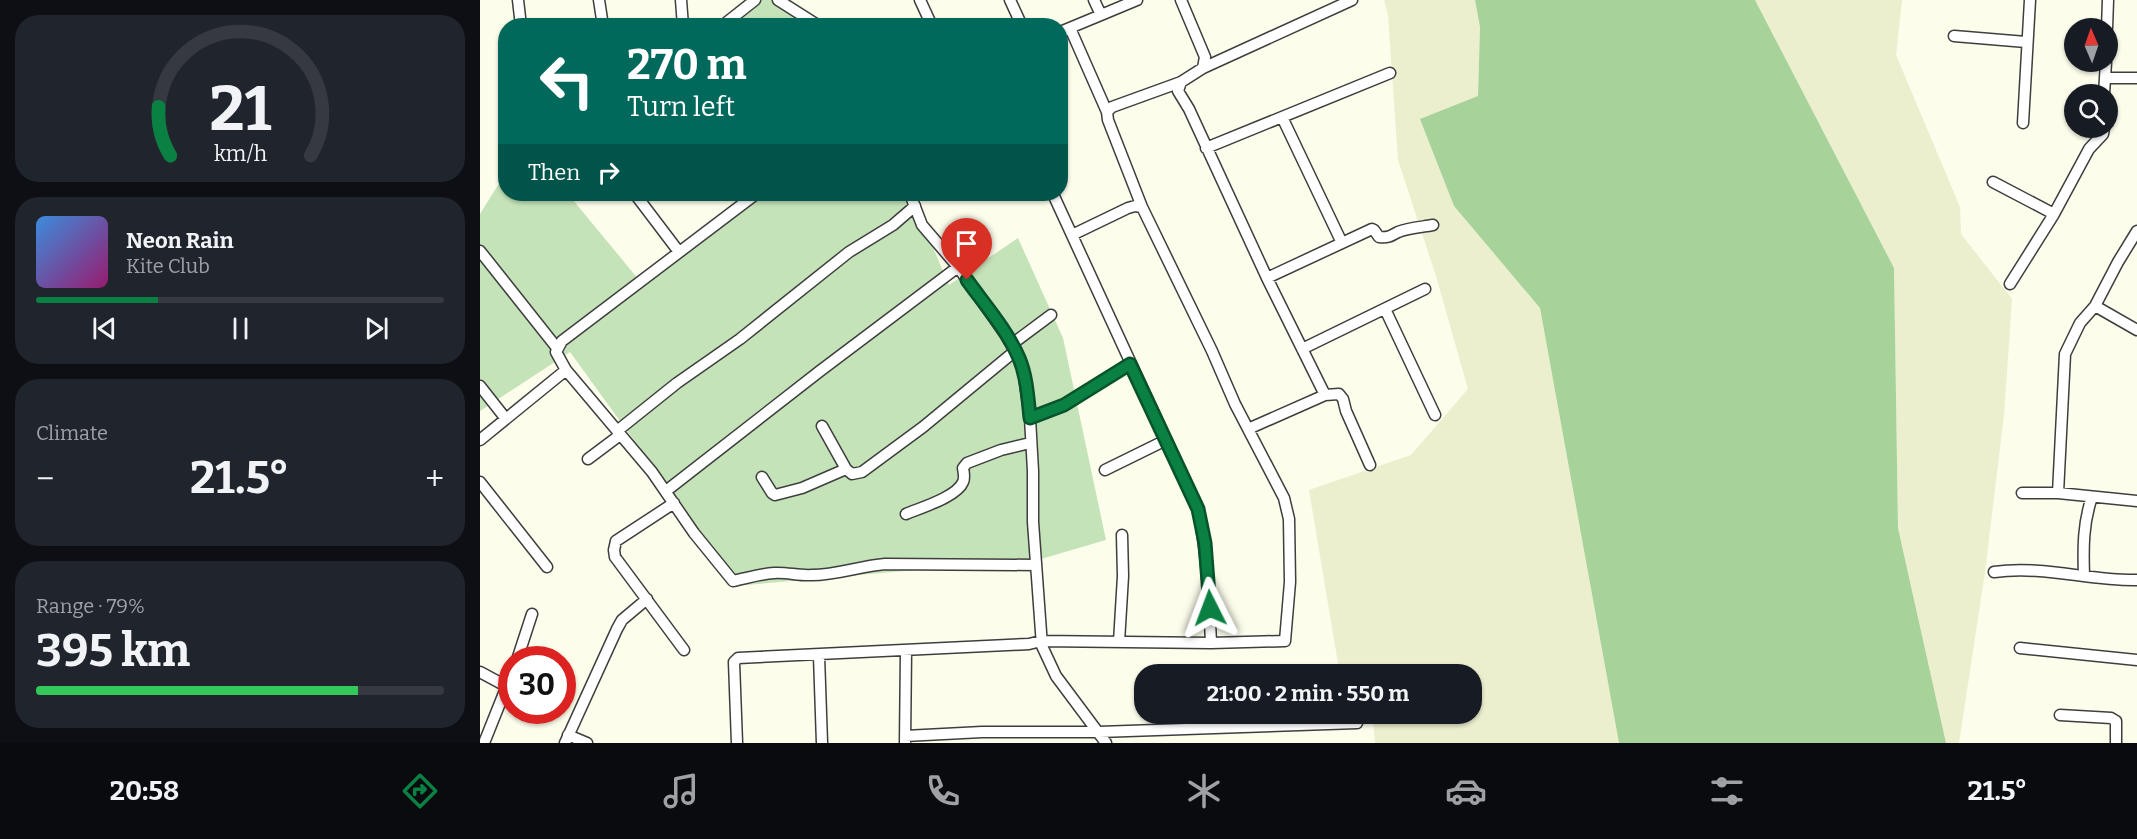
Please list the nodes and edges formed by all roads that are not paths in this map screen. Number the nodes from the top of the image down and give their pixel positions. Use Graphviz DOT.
graph roads {
  1 [pos="518,0"];
  2 [pos="600,0"];
  3 [pos="681,0"];
  4 [pos="755,0"];
  5 [pos="778,0"];
  6 [pos="920,0"];
  7 [pos="1010,0"];
  8 [pos="1094,0"];
  9 [pos="1137,0"];
  10 [pos="1181,0"];
  11 [pos="1352,0"];
  12 [pos="2030,0"];
  13 [pos="2108,0"];
  14 [pos="1101,15"];
  15 [pos="520,18"];
  16 [pos="602,18"];
  17 [pos="682,18"];
  18 [pos="732,18"];
  19 [pos="806,18"];
  20 [pos="928,18"];
  21 [pos="1018,18"];
  22 [pos="2107,18"];
  23 [pos="1068,29"];
  24 [pos="1068,36"];
  25 [pos="1954,36"];
  26 [pos="2026,42"];
  27 [pos="1203,68"];
  28 [pos="2106,72"];
  29 [pos="1390,73"];
  30 [pos="2106,78"];
  31 [pos="2137,78"];
  32 [pos="1181,82"];
  33 [pos="2105,84"];
  34 [pos="1107,112"];
  35 [pos="1282,117"];
  36 [pos="2022,123"];
  37 [pos="2099,138"];
  38 [pos="1206,148"];
  39 [pos="1993,182"];
  40 [pos="640,201"];
  41 [pos="742,201"];
  42 [pos="913,201"];
  43 [pos="1056,201"];
  44 [pos="915,206"];
  45 [pos="1142,207"];
  46 [pos="2054,213"];
  47 [pos="1433,225"];
  48 [pos="2137,231"];
  49 [pos="1072,235"];
  50 [pos="1342,243"];
  51 [pos="480,251"];
  52 [pos="679,252"];
  53 [pos="958,267"];
  54 [pos="1267,278"];
  55 [pos="2010,284"];
  56 [pos="1425,289"];
  57 [pos="2095,306"];
  58 [pos="1385,309"];
  59 [pos="1051,315"];
  60 [pos="2137,330"];
  61 [pos="557,348"];
  62 [pos="1013,348"];
  63 [pos="1302,349"];
  64 [pos="1130,364"];
  65 [pos="566,370"];
  66 [pos="480,386"];
  67 [pos="1325,395"];
  68 [pos="1435,415"];
  69 [pos="1030,418"];
  70 [pos="506,419"];
  71 [pos="822,426"];
  72 [pos="1248,429"];
  73 [pos="618,433"];
  74 [pos="480,440"];
  75 [pos="1166,440"];
  76 [pos="1030,443"];
  77 [pos="588,459"];
  78 [pos="1370,465"];
  79 [pos="846,469"];
  80 [pos="1105,470"];
  81 [pos="762,477"];
  82 [pos="480,482"];
  83 [pos="666,491"];
  84 [pos="2022,493"];
  85 [pos="2058,493"];
  86 [pos="2092,497"];
  87 [pos="2137,498"];
  88 [pos="674,503"];
  89 [pos="906,514"];
  90 [pos="1122,535"];
  91 [pos="1036,565"];
  92 [pos="547,567"];
  93 [pos="1994,572"];
  94 [pos="2084,576"];
  95 [pos="2137,580"];
  96 [pos="647,599"];
  97 [pos="532,614"];
  98 [pos="1041,641"];
  99 [pos="1119,642"];
  100 [pos="1211,643"];
  101 [pos="522,646"];
  102 [pos="2020,648"];
  103 [pos="684,650"];
  104 [pos="906,651"];
  105 [pos="819,656"];
  106 [pos="2137,660"];
  107 [pos="480,672"];
  108 [pos="498,682"];
  109 [pos="498,707"];
  110 [pos="2060,715"];
  111 [pos="1328,724"];
  112 [pos="1099,732"];
  113 [pos="567,739"];
  114 [pos="905,740"];
  115 [pos="484,743"];
  116 [pos="587,743"];
  117 [pos="737,743"];
  118 [pos="822,743"];
  119 [pos="1106,743"];
  120 [pos="2116,743"];
  1 -- 15 [label="street"];
  2 -- 16 [label="street"];
  3 -- 17 [label="street"];
  4 -- 18 [label="street"];
  5 -- 19 [label="street"];
  6 -- 20 [label="street"];
  7 -- 21 [label="street"];
  8 -- 14 [label="street"];
  9 -- 14 [label="street"];
  10 -- 27 [label="street"];
  11 -- 27 [label="street"];
  12 -- 26 [label="street"];
  13 -- 22 [label="street"];
  14 -- 23 [label="street"];
  24 -- 34 [label="street"];
  25 -- 26 [label="street"];
  26 -- 36 [label="street"];
  27 -- 32 [label="street"];
  28 -- 30 [label="street"];
  29 -- 35 [label="street"];
  30 -- 31 [label="street"];
  30 -- 33 [label="street"];
  32 -- 34 [label="street"];
  32 -- 38 [label="street"];
  34 -- 45 [label="street"];
  35 -- 38 [label="street"];
  35 -- 50 [label="street"];
  37 -- 46 [label="street"];
  38 -- 54 [label="street"];
  39 -- 46 [label="street"];
  40 -- 52 [label="street"];
  41 -- 52 [label="street"];
  42 -- 44 [label="street"];
  43 -- 49 [label="street"];
  44 -- 53 [label="street"];
  44 -- 73 [label="street"];
  45 -- 49 [label="street"];
  45 -- 72 [label="street"];
  46 -- 55 [label="street"];
  47 -- 50 [label="street"];
  48 -- 57 [label="street"];
  49 -- 64 [label="street"];
  50 -- 54 [label="street"];
  51 -- 61 [label="street"];
  52 -- 61 [label="street"];
  53 -- 62 [label="street"];
  53 -- 83 [label="street"];
  54 -- 63 [label="street"];
  56 -- 58 [label="street"];
  57 -- 60 [label="street"];
  57 -- 85 [label="street"];
  58 -- 63 [label="street"];
  58 -- 68 [label="street"];
  59 -- 62 [label="street"];
  61 -- 65 [label="street"];
  62 -- 69 [label="street"];
  62 -- 79 [label="street"];
  63 -- 67 [label="street"];
  64 -- 69 [label="street"];
  64 -- 75 [label="street"];
  65 -- 70 [label="street"];
  65 -- 73 [label="street"];
  66 -- 70 [label="street"];
  67 -- 72 [label="street"];
  67 -- 78 [label="street"];
  69 -- 76 [label="street"];
  70 -- 74 [label="street"];
  71 -- 79 [label="street"];
  72 -- 100 [label="street"];
  73 -- 77 [label="street"];
  73 -- 83 [label="street"];
  75 -- 80 [label="street"];
  75 -- 100 [label="street"];
  76 -- 89 [label="street"];
  76 -- 91 [label="street"];
  79 -- 81 [label="street"];
  82 -- 92 [label="street"];
  83 -- 88 [label="street"];
  84 -- 85 [label="street"];
  85 -- 86 [label="street"];
  86 -- 87 [label="street"];
  86 -- 94 [label="street"];
  88 -- 91 [label="street"];
  88 -- 96 [label="street"];
  90 -- 99 [label="street"];
  91 -- 98 [label="street"];
  93 -- 94 [label="street"];
  94 -- 95 [label="street"];
  96 -- 103 [label="street"];
  96 -- 113 [label="street"];
  97 -- 101 [label="street"];
  98 -- 99 [label="street"];
  98 -- 104 [label="street"];
  98 -- 112 [label="street"];
  99 -- 100 [label="street"];
  102 -- 106 [label="street"];
  104 -- 105 [label="street"];
  104 -- 114 [label="street"];
  105 -- 117 [label="street"];
  105 -- 118 [label="street"];
  107 -- 108 [label="street"];
  109 -- 115 [label="street"];
  110 -- 120 [label="street"];
  111 -- 112 [label="street"];
  112 -- 114 [label="street"];
  112 -- 119 [label="street"];
  113 -- 116 [label="street"];
}
